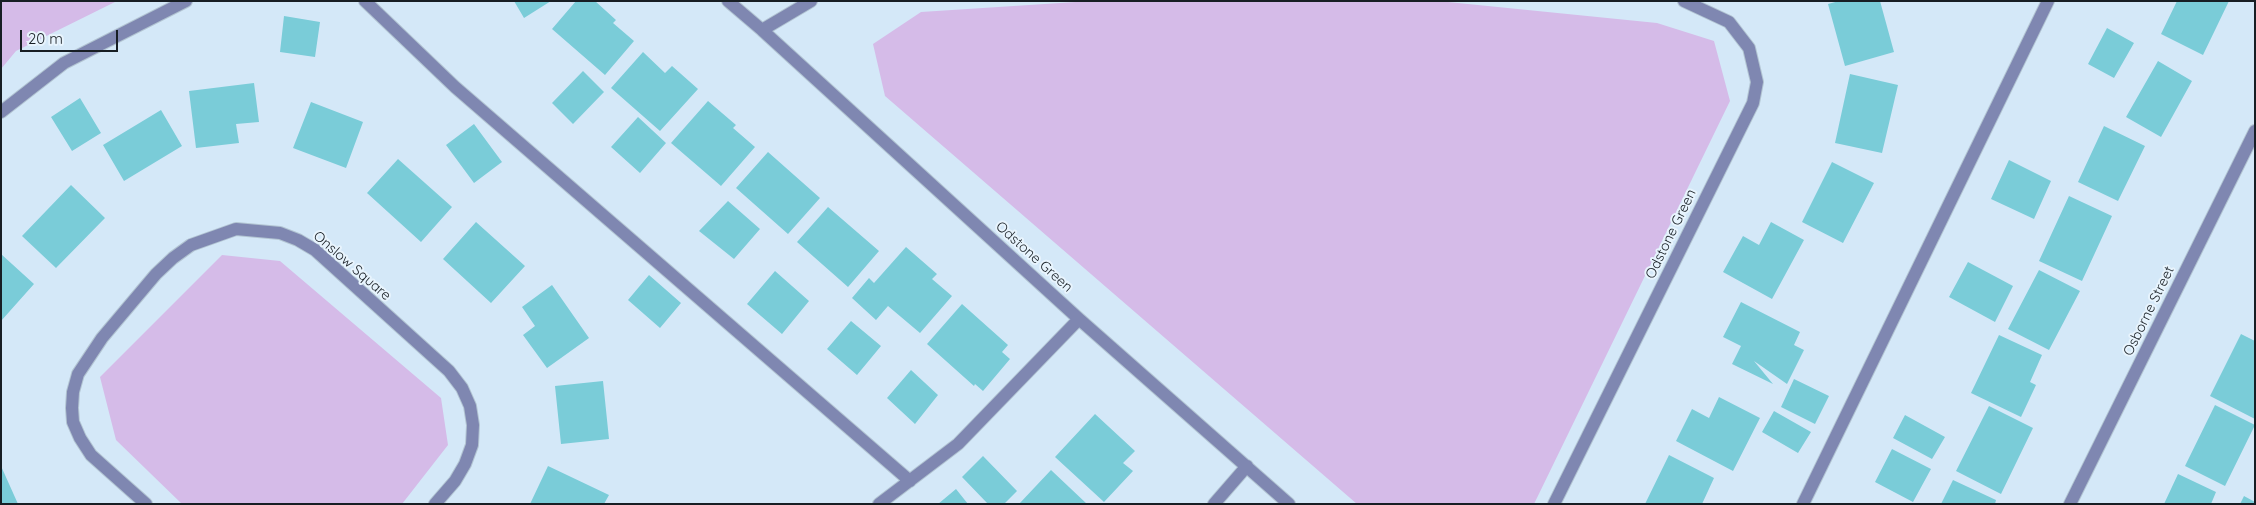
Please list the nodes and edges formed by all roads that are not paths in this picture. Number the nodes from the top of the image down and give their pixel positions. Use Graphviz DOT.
graph roads {
  1 [pos="186,1"];
  2 [pos="365,1"];
  3 [pos="728,1"];
  4 [pos="811,1"];
  5 [pos="1684,1"];
  6 [pos="2048,1"];
  7 [pos="762,30"];
  8 [pos="1,112"];
  9 [pos="2255,131"];
  10 [pos="1079,319"];
  11 [pos="1247,466"];
  12 [pos="910,481"];
  13 [pos="146,504"];
  14 [pos="436,504"];
  15 [pos="879,504"];
  16 [pos="1214,504"];
  17 [pos="1289,504"];
  18 [pos="1554,504"];
  19 [pos="1803,504"];
  20 [pos="2070,504"];
  1 -- 8 [label="street"];
  2 -- 12 [label="street"];
  3 -- 7 [label="street, Odstone Green"];
  4 -- 7 [label="street"];
  5 -- 18 [label="street, Odstone Green"];
  6 -- 19 [label="street"];
  7 -- 10 [label="street, Odstone Green"];
  9 -- 20 [label="street, Osborne Street"];
  10 -- 11 [label="street, Odstone Green"];
  10 -- 12 [label="street"];
  11 -- 16 [label="street"];
  11 -- 17 [label="street, Odstone Green"];
  12 -- 15 [label="street"];
  13 -- 14 [label="street, Onslow Square"];
}
